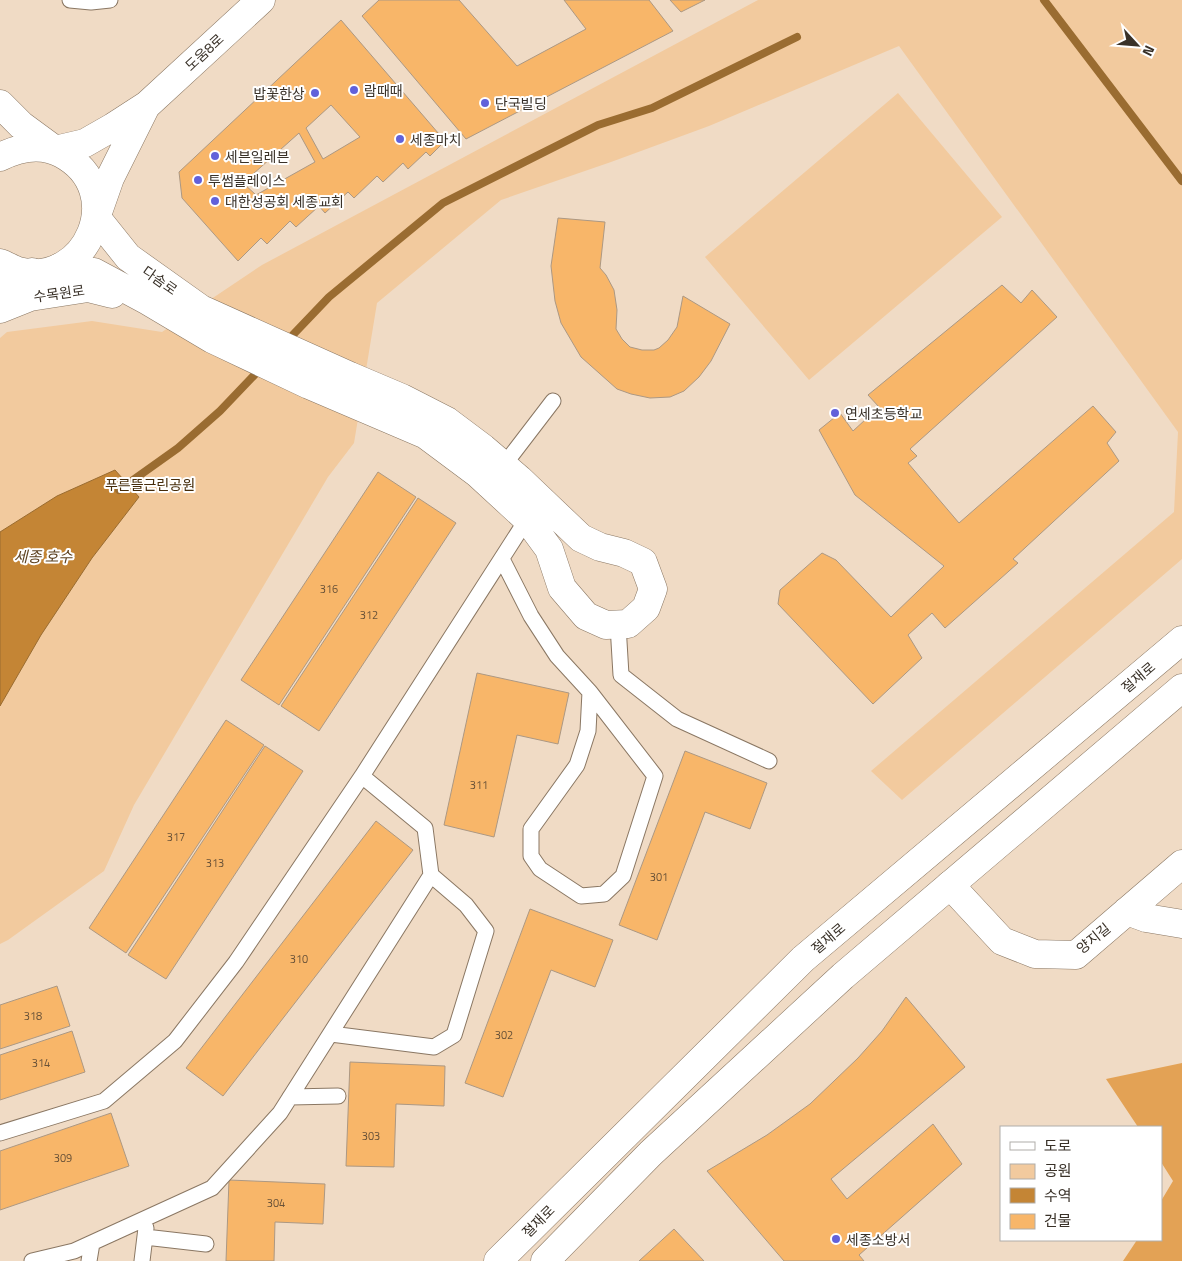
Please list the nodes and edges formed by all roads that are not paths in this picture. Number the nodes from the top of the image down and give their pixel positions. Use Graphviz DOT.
graph roads {
  1 [pos="70,0"];
  2 [pos="110,0"];
  3 [pos="261,0"];
  4 [pos="0,104"];
  5 [pos="147,105"];
  6 [pos="55,150"];
  7 [pos="0,157"];
  8 [pos="96,217"];
  9 [pos="0,263"];
  10 [pos="60,267"];
  11 [pos="32,272"];
  12 [pos="0,290"];
  13 [pos="148,301"];
  14 [pos="0,309"];
  15 [pos="553,401"];
  16 [pos="504,465"];
  17 [pos="527,519"];
  18 [pos="502,559"];
  19 [pos="618,625"];
  20 [pos="1182,640"];
  21 [pos="1182,688"];
  22 [pos="590,692"];
  23 [pos="769,761"];
  24 [pos="362,776"];
  25 [pos="1182,864"];
  26 [pos="431,876"];
  27 [pos="950,886"];
  28 [pos="1127,911"];
  29 [pos="1182,924"];
  30 [pos="331,1034"];
  31 [pos="338,1096"];
  32 [pos="290,1097"];
  33 [pos="0,1133"];
  34 [pos="147,1218"];
  35 [pos="146,1237"];
  36 [pos="92,1243"];
  37 [pos="206,1244"];
  38 [pos="32,1261"];
  39 [pos="89,1261"];
  40 [pos="142,1261"];
  41 [pos="498,1261"];
  42 [pos="545,1261"];
  1 -- 2 [label="lane"];
  3 -- 5 [label="street, 도움8로"];
  4 -- 6 [label="street, 다솜로"];
  5 -- 6 [label="street, 도움8로"];
  5 -- 8 [label="street, 도움8로"];
  6 -- 7 [label="street, 다솜로"];
  6 -- 8 [label="street, 다솜로"];
  8 -- 10 [label="street, 다솜로"];
  8 -- 16 [label="street, 다솜로"];
  9 -- 11 [label="street, 다솜로"];
  10 -- 11 [label="street, 다솜로"];
  10 -- 13 [label="street, 다솜로"];
  11 -- 12 [label="street, 수목원로"];
  13 -- 14 [label="street, 수목원로"];
  13 -- 17 [label="street, 다솜로"];
  15 -- 16 [label="lane"];
  16 -- 19 [label="street, 다솜로"];
  17 -- 18 [label="lane"];
  17 -- 19 [label="street, 다솜로"];
  18 -- 22 [label="lane"];
  18 -- 24 [label="lane"];
  19 -- 23 [label="lane"];
  20 -- 41 [label="street, 절재로"];
  21 -- 27 [label="street"];
  22 -- 22 [label="lane"];
  24 -- 26 [label="lane"];
  24 -- 33 [label="lane"];
  25 -- 28 [label="street, 양지길"];
  26 -- 30 [label="lane"];
  26 -- 30 [label="lane"];
  27 -- 28 [label="street, 양지길"];
  27 -- 42 [label="street"];
  28 -- 29 [label="street"];
  30 -- 32 [label="lane"];
  31 -- 32 [label="lane"];
  32 -- 34 [label="lane"];
  34 -- 35 [label="lane"];
  34 -- 36 [label="lane"];
  35 -- 37 [label="lane"];
  35 -- 40 [label="lane"];
  36 -- 38 [label="lane"];
  36 -- 39 [label="lane"];
}
